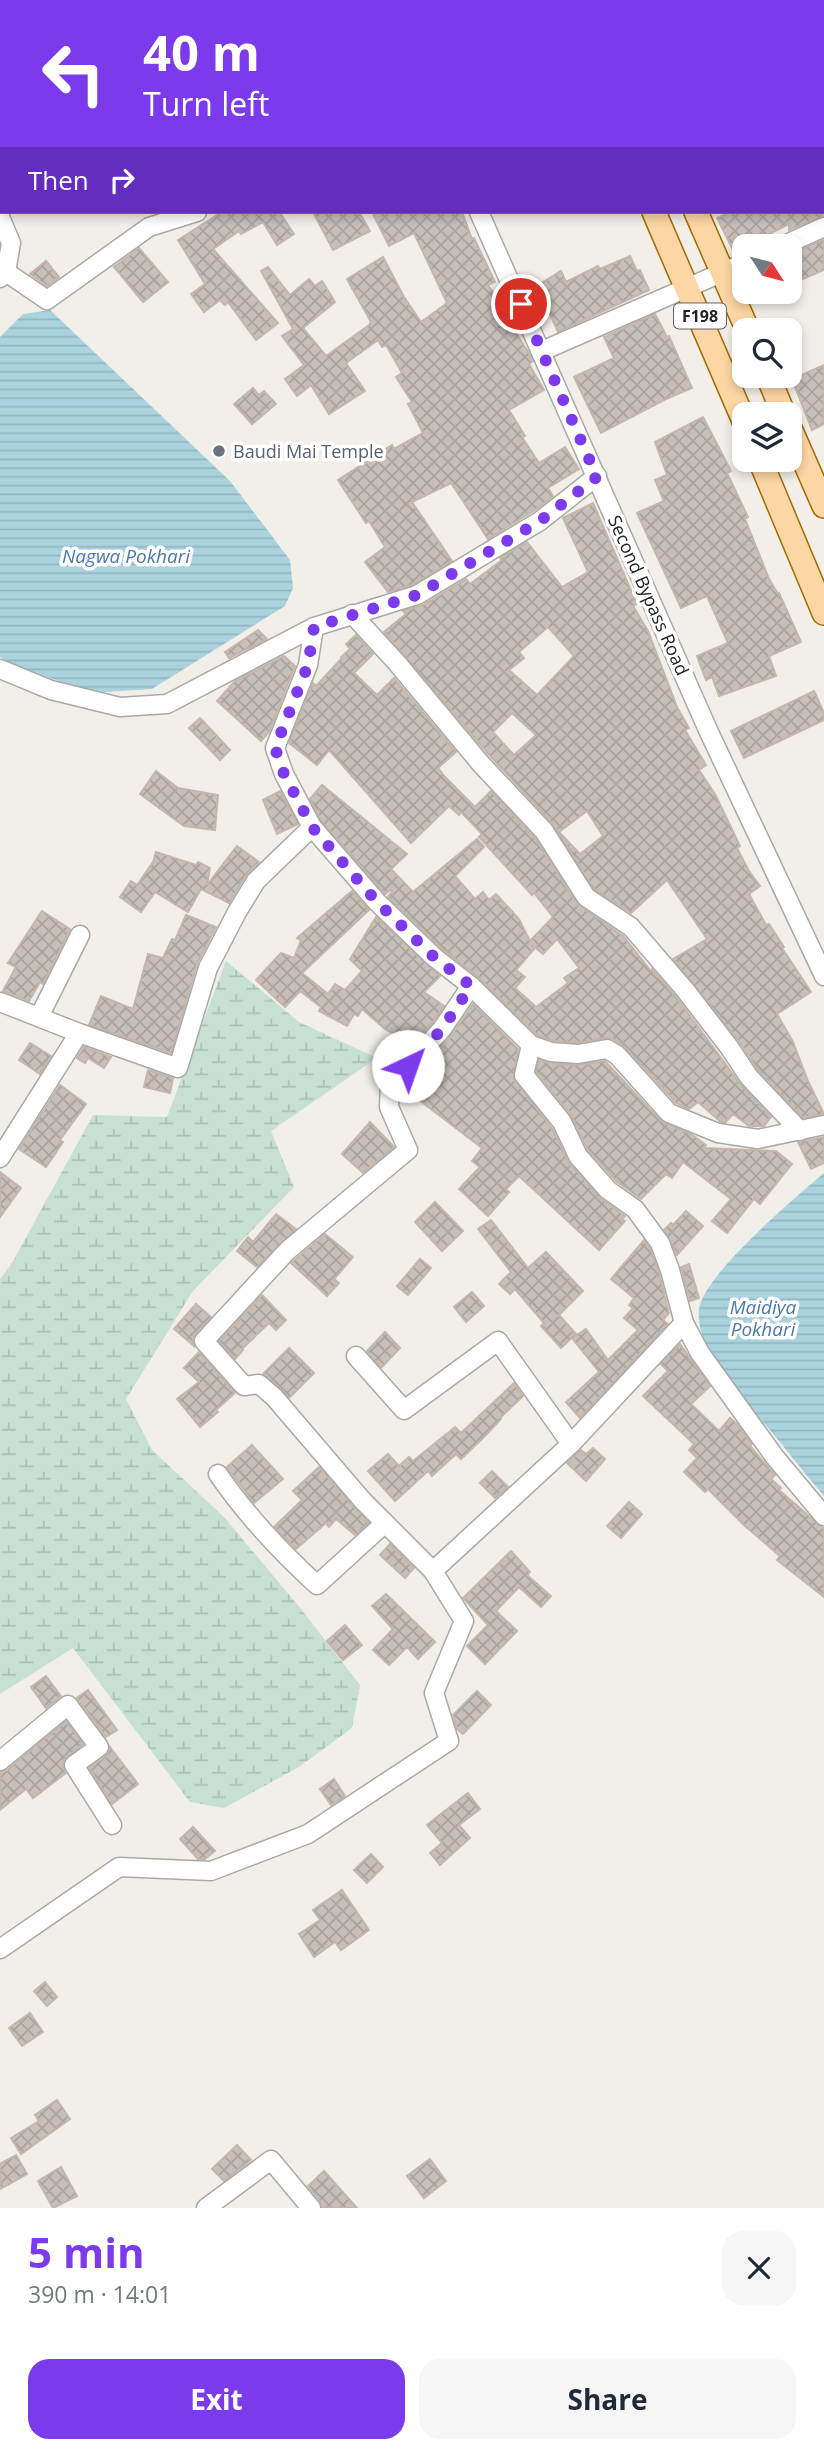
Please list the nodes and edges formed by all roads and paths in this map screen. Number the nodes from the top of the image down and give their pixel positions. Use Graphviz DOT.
graph roads {
  1 [pos="191,214"];
  2 [pos="480,214"];
  3 [pos="655,214"];
  4 [pos="697,214"];
  5 [pos="0,217"];
  6 [pos="824,227"];
  7 [pos="802,237"];
  8 [pos="732,266"];
  9 [pos="732,268"];
  10 [pos="3,275"];
  11 [pos="688,286"];
  12 [pos="542,351"];
  13 [pos="736,402"];
  14 [pos="802,456"];
  15 [pos="765,472"];
  16 [pos="597,477"];
  17 [pos="824,506"];
  18 [pos="824,613"];
  19 [pos="352,614"];
  20 [pos="314,627"];
  21 [pos="0,668"];
  22 [pos="312,827"];
  23 [pos="80,934"];
  24 [pos="824,976"];
  25 [pos="471,986"];
  26 [pos="0,1002"];
  27 [pos="40,1017"];
  28 [pos="79,1033"];
  29 [pos="531,1045"];
  30 [pos="824,1125"];
  31 [pos="800,1131"];
  32 [pos="0,1158"];
  33 [pos="684,1323"];
  34 [pos="356,1356"];
  35 [pos="571,1444"];
  36 [pos="218,1474"];
  37 [pos="824,1516"];
  38 [pos="385,1523"];
  39 [pos="433,1572"];
  40 [pos="0,1761"];
  41 [pos="112,1825"];
  42 [pos="0,1949"];
  43 [pos="206,2208"];
  44 [pos="312,2208"];
  1 -- 10 [label="street"];
  2 -- 12 [label="street, Second Bypass Road"];
  3 -- 11 [label="main road, F198"];
  4 -- 8 [label="main road, F198"];
  5 -- 10 [label="street"];
  6 -- 7 [label="street"];
  9 -- 11 [label="street"];
  11 -- 12 [label="street"];
  11 -- 13 [label="main road, F198"];
  12 -- 16 [label="street, Second Bypass Road"];
  14 -- 17 [label="main road"];
  15 -- 18 [label="main road"];
  16 -- 19 [label="street"];
  16 -- 24 [label="street, Second Bypass Road"];
  19 -- 20 [label="street"];
  19 -- 31 [label="street"];
  20 -- 21 [label="street"];
  20 -- 22 [label="street"];
  22 -- 25 [label="street"];
  22 -- 28 [label="street"];
  23 -- 27 [label="street"];
  25 -- 29 [label="street"];
  25 -- 38 [label="street"];
  26 -- 27 [label="street"];
  27 -- 28 [label="street"];
  28 -- 32 [label="street"];
  29 -- 31 [label="street"];
  29 -- 33 [label="street"];
  30 -- 31 [label="street"];
  33 -- 35 [label="street"];
  33 -- 37 [label="street"];
  34 -- 35 [label="street"];
  35 -- 39 [label="street"];
  36 -- 38 [label="street"];
  38 -- 39 [label="street"];
  39 -- 42 [label="street"];
  40 -- 41 [label="street"];
  43 -- 44 [label="street"];
}
